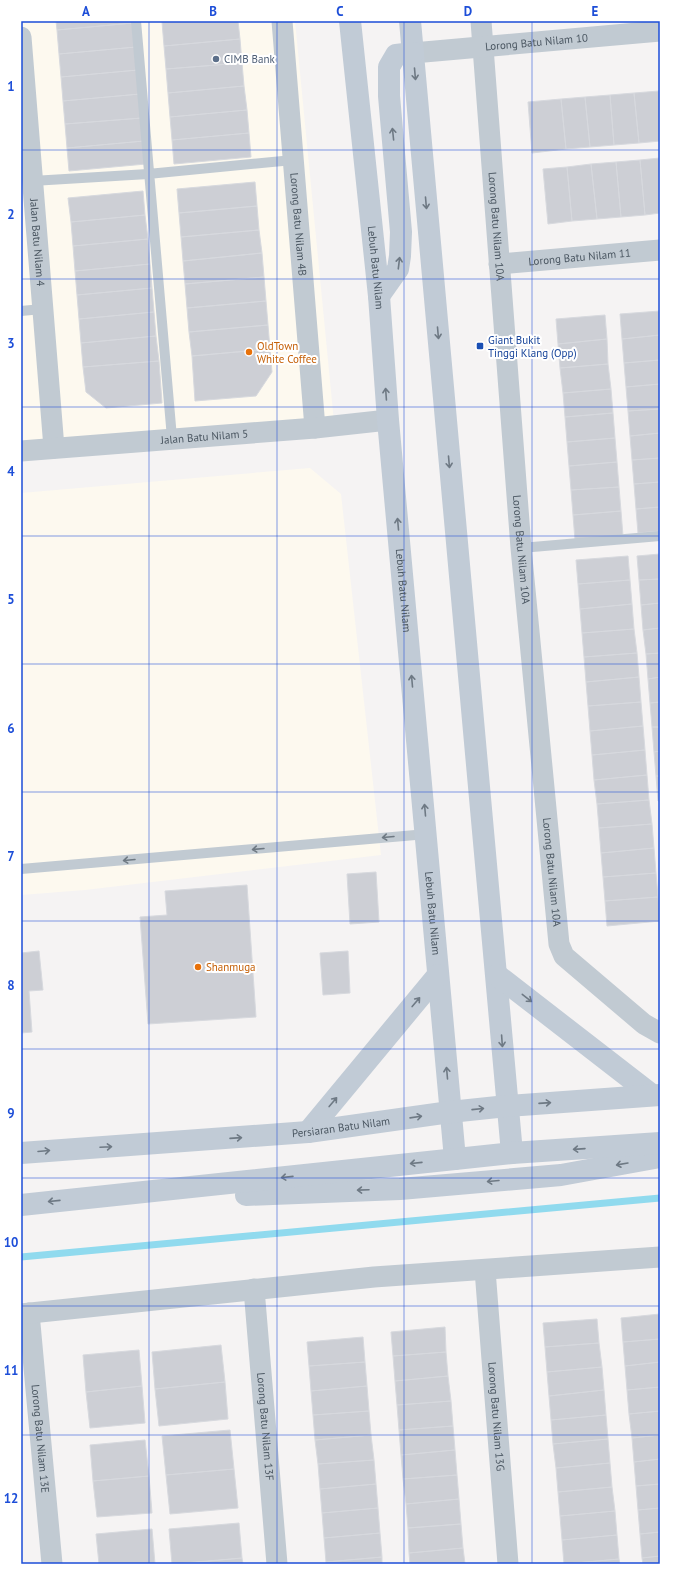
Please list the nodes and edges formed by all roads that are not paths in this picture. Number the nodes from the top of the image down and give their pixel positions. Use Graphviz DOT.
graph roads {
  1 [pos="136,21"];
  2 [pos="282,21"];
  3 [pos="350,21"];
  4 [pos="410,21"];
  5 [pos="481,21"];
  6 [pos="660,31"];
  7 [pos="21,46"];
  8 [pos="483,46"];
  9 [pos="413,53"];
  10 [pos="293,160"];
  11 [pos="148,174"];
  12 [pos="27,182"];
  13 [pos="660,250"];
  14 [pos="499,264"];
  15 [pos="379,296"];
  16 [pos="42,309"];
  17 [pos="21,311"];
  18 [pos="388,420"];
  19 [pos="315,428"];
  20 [pos="172,438"];
  21 [pos="54,448"];
  22 [pos="21,451"];
  23 [pos="660,536"];
  24 [pos="521,548"];
  25 [pos="427,834"];
  26 [pos="21,870"];
  27 [pos="497,974"];
  28 [pos="438,975"];
  29 [pos="659,1033"];
  30 [pos="656,1095"];
  31 [pos="507,1106"];
  32 [pos="450,1112"];
  33 [pos="308,1132"];
  34 [pos="660,1143"];
  35 [pos="21,1153"];
  36 [pos="512,1153"];
  37 [pos="660,1157"];
  38 [pos="455,1159"];
  39 [pos="87,1198"];
  40 [pos="21,1205"];
  41 [pos="660,1257"];
  42 [pos="485,1270"];
  43 [pos="254,1289"];
  44 [pos="25,1314"];
  45 [pos="52,1564"];
  46 [pos="277,1564"];
  47 [pos="508,1564"];
  1 -- 11 [label="lane"];
  2 -- 10 [label="street, Lorong Batu Nilam 4B"];
  3 -- 15 [label="main road, Lebuh Batu Nilam"];
  4 -- 9 [label="main road"];
  5 -- 8 [label="street, Lorong Batu Nilam 10A"];
  6 -- 8 [label="street, Lorong Batu Nilam 10"];
  7 -- 12 [label="street, Jalan Batu Nilam 4"];
  8 -- 9 [label="street, Lorong Batu Nilam 10"];
  8 -- 14 [label="street, Lorong Batu Nilam 10A"];
  15 -- 9 [label="main road, one-way"];
  9 -- 27 [label="main road, one-way"];
  10 -- 11 [label="lane"];
  10 -- 19 [label="street, Lorong Batu Nilam 4B"];
  11 -- 12 [label="lane"];
  11 -- 20 [label="lane"];
  12 -- 16 [label="street, Jalan Batu Nilam 4"];
  13 -- 14 [label="street, Lorong Batu Nilam 11"];
  14 -- 24 [label="street, Lorong Batu Nilam 10A"];
  18 -- 15 [label="main road, Lebuh Batu Nilam, one-way"];
  16 -- 17 [label="lane"];
  16 -- 21 [label="street, Jalan Batu Nilam 4"];
  18 -- 19 [label="street, Jalan Batu Nilam 5"];
  25 -- 18 [label="main road, Lebuh Batu Nilam, one-way"];
  19 -- 20 [label="street, Jalan Batu Nilam 5"];
  20 -- 21 [label="street, Jalan Batu Nilam 5"];
  21 -- 22 [label="street, Jalan Batu Nilam 5"];
  23 -- 24 [label="lane"];
  24 -- 29 [label="street, Lorong Batu Nilam 10A"];
  25 -- 26 [label="lane, one-way"];
  25 -- 28 [label="main road, Lebuh Batu Nilam"];
  27 -- 30 [label="main road, one-way"];
  27 -- 31 [label="main road, one-way"];
  32 -- 28 [label="main road, Lebuh Batu Nilam, one-way"];
  33 -- 28 [label="main road, one-way"];
  31 -- 30 [label="main road, Persiaran Batu Nilam, one-way"];
  32 -- 31 [label="main road, Persiaran Batu Nilam, one-way"];
  31 -- 36 [label="main road"];
  33 -- 32 [label="main road, Persiaran Batu Nilam, one-way"];
  32 -- 38 [label="main road, Lebuh Batu Nilam"];
  35 -- 33 [label="main road, Persiaran Batu Nilam, one-way"];
  34 -- 36 [label="main road, one-way"];
  36 -- 38 [label="main road"];
  37 -- 39 [label="main road, one-way"];
  38 -- 39 [label="main road, one-way"];
  39 -- 40 [label="main road, one-way"];
  41 -- 42 [label="street"];
  42 -- 43 [label="street"];
  42 -- 47 [label="street, Lorong Batu Nilam 13G"];
  43 -- 44 [label="street"];
  43 -- 46 [label="street, Lorong Batu Nilam 13F"];
  44 -- 45 [label="street, Lorong Batu Nilam 13E"];
}
